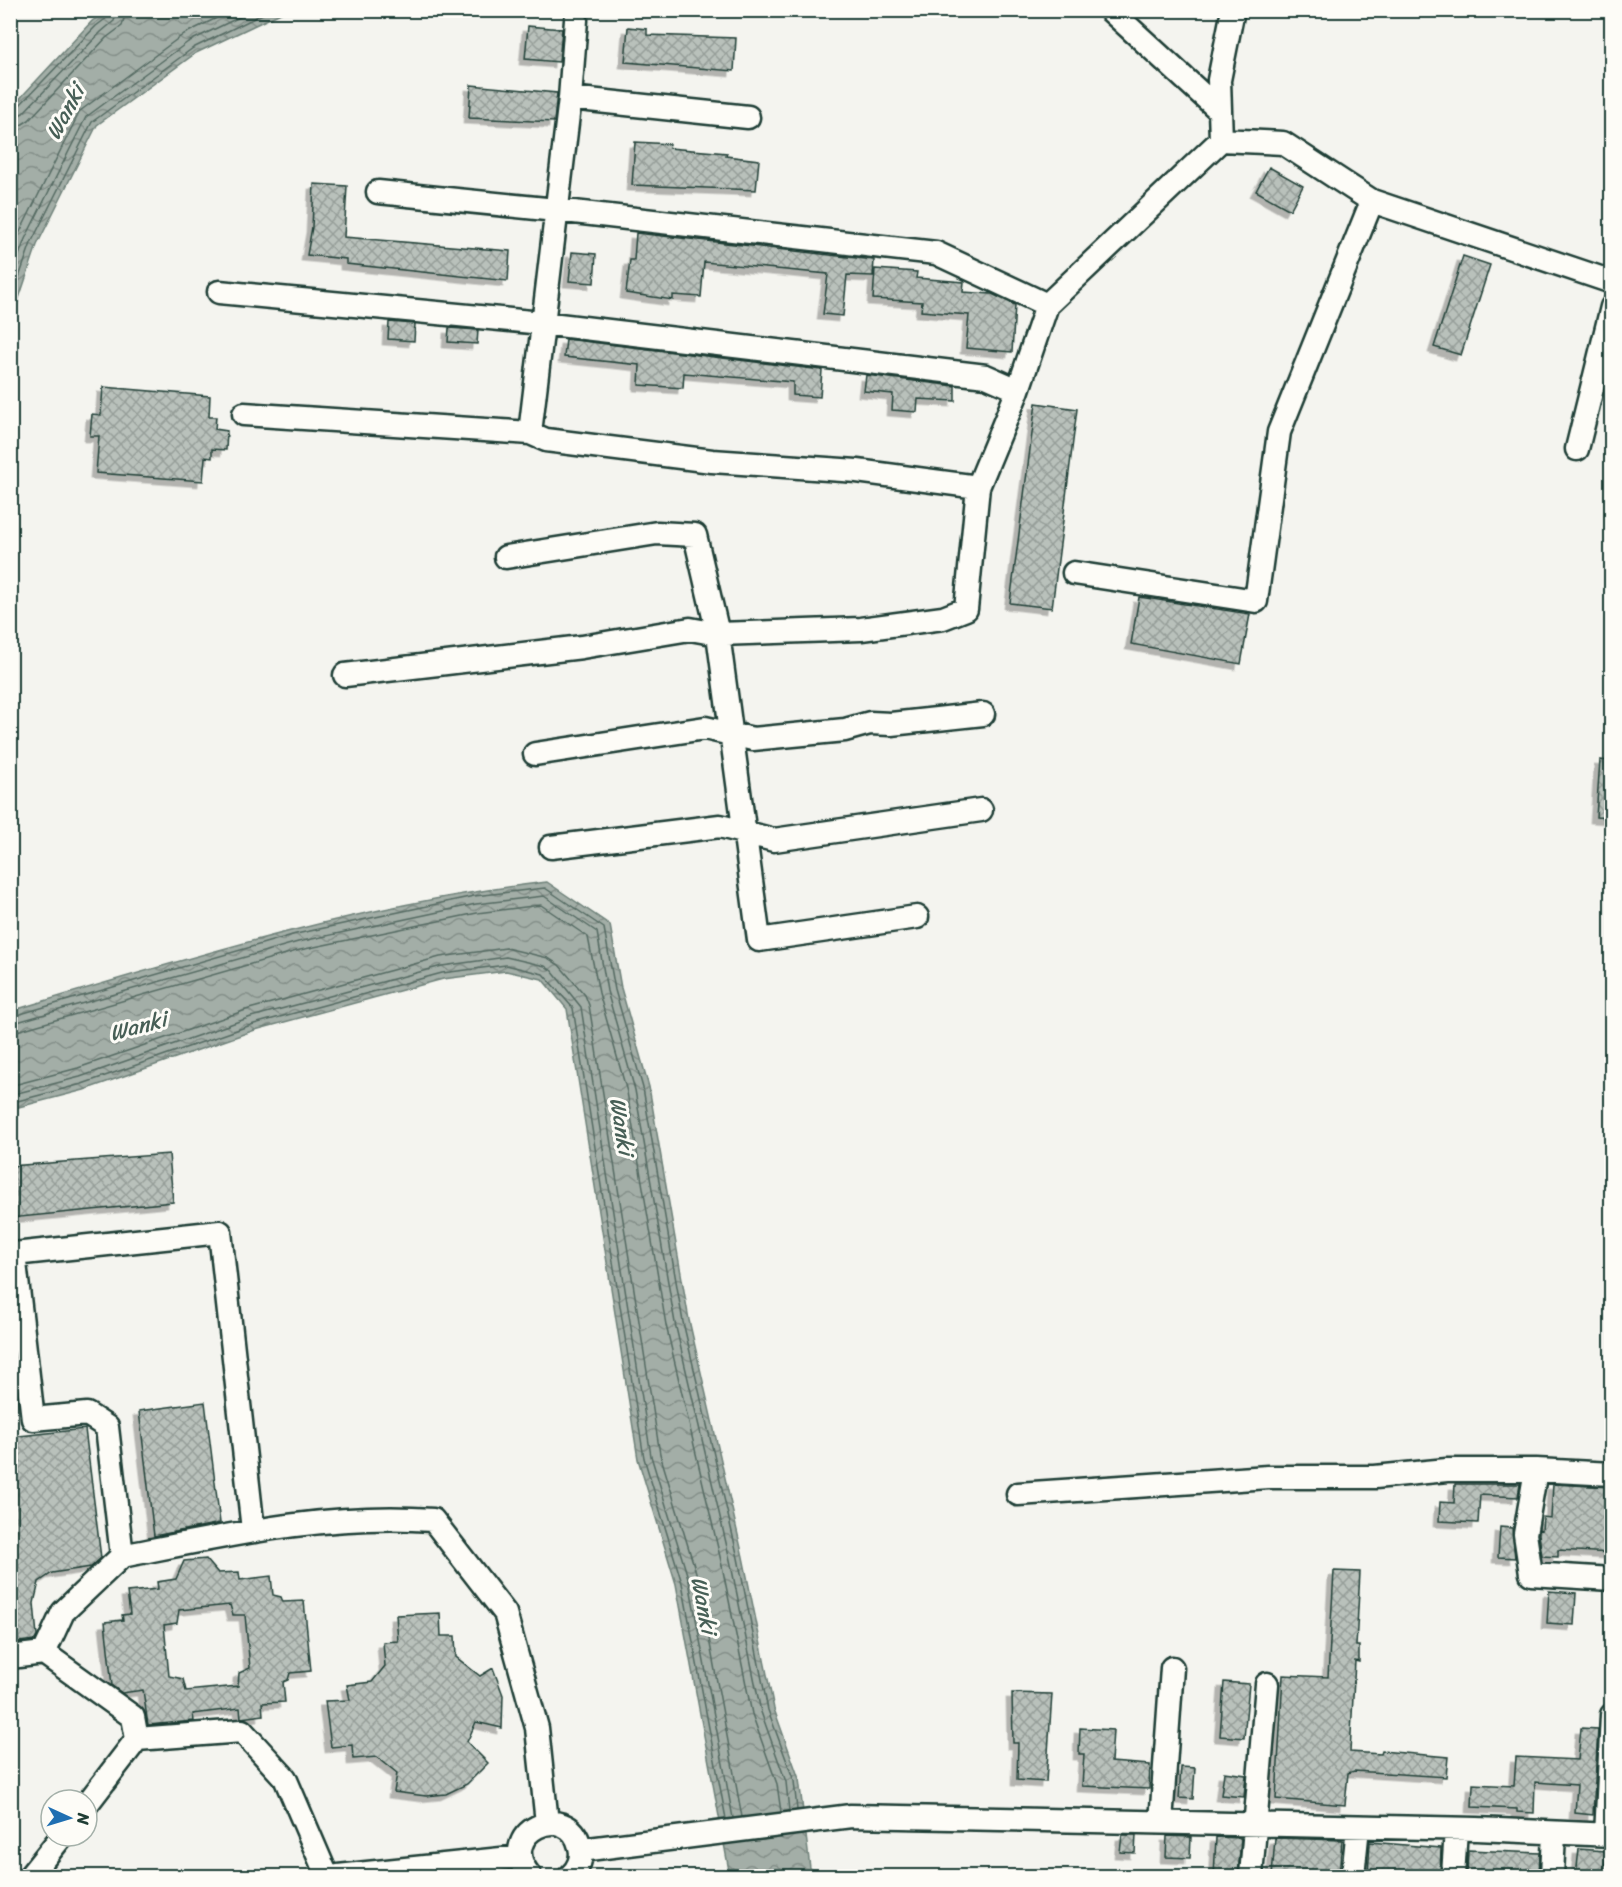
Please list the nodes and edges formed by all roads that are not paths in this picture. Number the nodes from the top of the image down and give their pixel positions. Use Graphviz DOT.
graph roads {
  1 [pos="1110,10"];
  2 [pos="1233,10"];
  3 [pos="576,20"];
  4 [pos="570,98"];
  5 [pos="1220,111"];
  6 [pos="748,117"];
  7 [pos="1221,140"];
  8 [pos="378,192"];
  9 [pos="1372,201"];
  10 [pos="556,210"];
  11 [pos="1611,282"];
  12 [pos="219,292"];
  13 [pos="1047,305"];
  14 [pos="1611,307"];
  15 [pos="542,323"];
  16 [pos="1018,390"];
  17 [pos="244,414"];
  18 [pos="530,433"];
  19 [pos="1576,449"];
  20 [pos="978,487"];
  21 [pos="506,556"];
  22 [pos="1074,573"];
  23 [pos="718,634"];
  24 [pos="345,675"];
  25 [pos="983,714"];
  26 [pos="731,733"];
  27 [pos="535,754"];
  28 [pos="981,810"];
  29 [pos="744,832"];
  30 [pos="551,848"];
  31 [pos="917,917"];
  32 [pos="1536,1470"];
  33 [pos="1611,1474"];
  34 [pos="1018,1494"];
  35 [pos="254,1530"];
  36 [pos="122,1556"];
  37 [pos="1611,1579"];
  38 [pos="44,1653"];
  39 [pos="10,1657"];
  40 [pos="1172,1668"];
  41 [pos="1267,1684"];
  42 [pos="1611,1715"];
  43 [pos="137,1739"];
  44 [pos="99,1788"];
  45 [pos="547,1822"];
  46 [pos="1161,1822"];
  47 [pos="1255,1824"];
  48 [pos="1359,1827"];
  49 [pos="1456,1829"];
  50 [pos="1554,1833"];
  51 [pos="1609,1835"];
  52 [pos="52,1848"];
  53 [pos="581,1850"];
  54 [pos="525,1867"];
  55 [pos="30,1876"];
  56 [pos="327,1876"];
  57 [pos="338,1876"];
  58 [pos="570,1876"];
  59 [pos="1251,1876"];
  60 [pos="1353,1876"];
  61 [pos="1453,1876"];
  62 [pos="1552,1876"];
  1 -- 5 [label="street"];
  2 -- 5 [label="street"];
  3 -- 4 [label="street"];
  4 -- 6 [label="street"];
  4 -- 10 [label="street"];
  5 -- 7 [label="street"];
  7 -- 9 [label="street"];
  7 -- 13 [label="street"];
  8 -- 10 [label="street"];
  9 -- 11 [label="street"];
  9 -- 22 [label="street"];
  10 -- 13 [label="street"];
  10 -- 15 [label="street"];
  12 -- 15 [label="street"];
  13 -- 16 [label="street"];
  14 -- 19 [label="street"];
  15 -- 16 [label="street"];
  15 -- 18 [label="street"];
  16 -- 20 [label="street"];
  17 -- 18 [label="street"];
  18 -- 20 [label="street"];
  20 -- 23 [label="street"];
  21 -- 23 [label="street"];
  23 -- 24 [label="street"];
  23 -- 26 [label="street"];
  25 -- 26 [label="street"];
  26 -- 27 [label="street"];
  26 -- 29 [label="street"];
  28 -- 29 [label="street"];
  29 -- 30 [label="street"];
  29 -- 31 [label="street"];
  32 -- 33 [label="street"];
  32 -- 34 [label="street"];
  32 -- 37 [label="street"];
  35 -- 36 [label="street"];
  35 -- 36 [label="street"];
  35 -- 45 [label="street"];
  36 -- 38 [label="street"];
  38 -- 39 [label="street"];
  38 -- 43 [label="street"];
  40 -- 46 [label="street"];
  41 -- 47 [label="street"];
  42 -- 51 [label="street"];
  43 -- 44 [label="street"];
  43 -- 56 [label="street"];
  45 -- 53 [label="street"];
  45 -- 54 [label="street"];
  46 -- 47 [label="street"];
  46 -- 53 [label="street"];
  47 -- 48 [label="street"];
  47 -- 59 [label="street"];
  48 -- 49 [label="street"];
  48 -- 60 [label="street"];
  49 -- 50 [label="street"];
  49 -- 61 [label="street"];
  50 -- 51 [label="street"];
  50 -- 62 [label="street"];
  52 -- 55 [label="street"];
  53 -- 58 [label="street"];
  54 -- 57 [label="street"];
}
